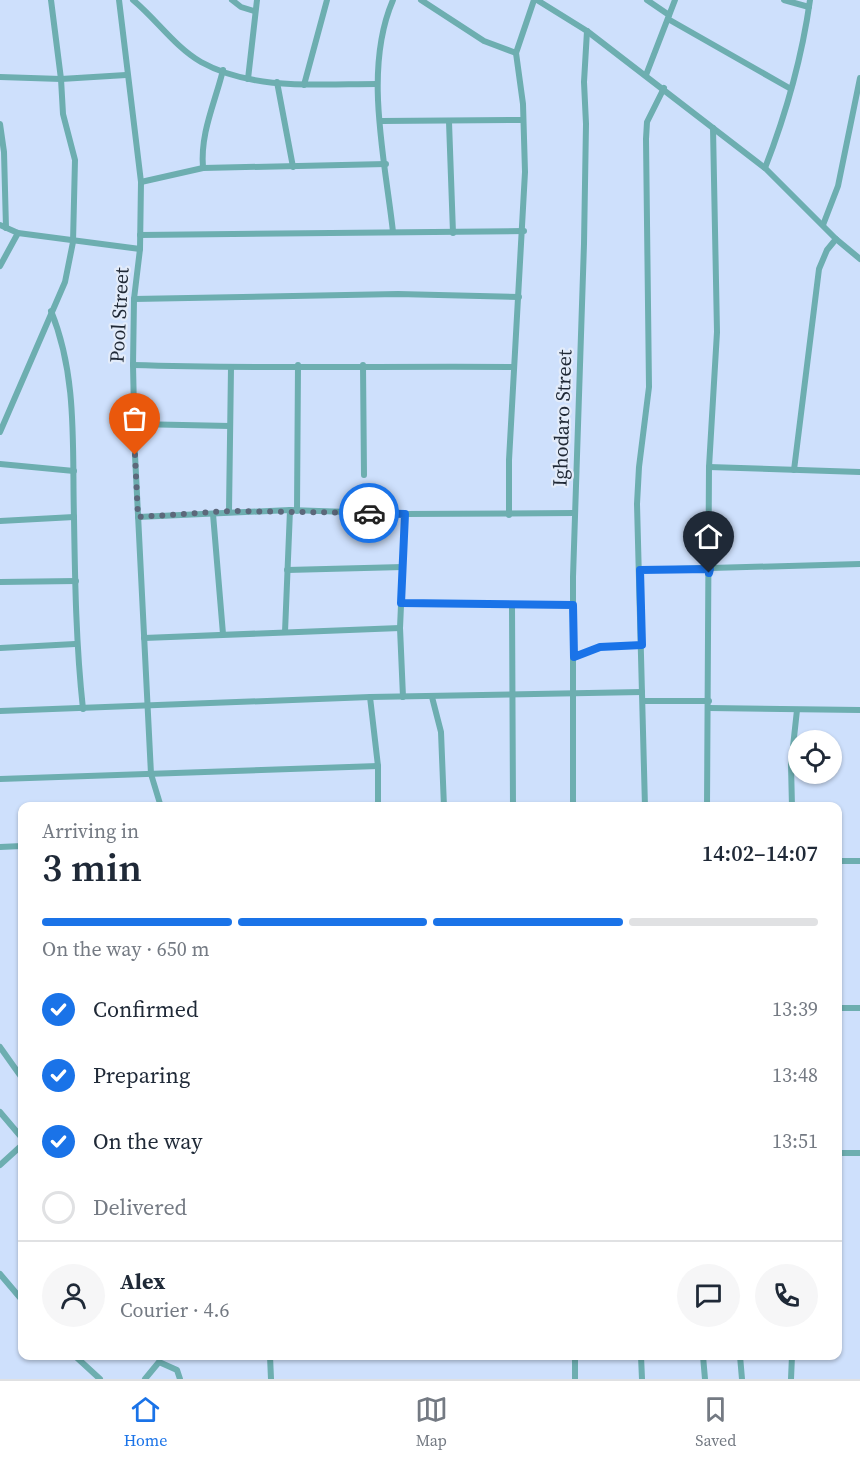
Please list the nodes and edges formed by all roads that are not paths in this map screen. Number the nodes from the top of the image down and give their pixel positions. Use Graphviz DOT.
graph roads {
  1 [pos="51,0"];
  2 [pos="118,0"];
  3 [pos="134,0"];
  4 [pos="232,0"];
  5 [pos="257,0"];
  6 [pos="327,0"];
  7 [pos="393,0"];
  8 [pos="421,0"];
  9 [pos="536,0"];
  10 [pos="647,0"];
  11 [pos="675,0"];
  12 [pos="784,0"];
  13 [pos="546,2"];
  14 [pos="810,4"];
  15 [pos="254,11"];
  16 [pos="669,17"];
  17 [pos="587,31"];
  18 [pos="516,52"];
  19 [pos="223,70"];
  20 [pos="126,75"];
  21 [pos="646,75"];
  22 [pos="0,77"];
  23 [pos="860,78"];
  24 [pos="61,79"];
  25 [pos="248,79"];
  26 [pos="277,82"];
  27 [pos="377,84"];
  28 [pos="304,85"];
  29 [pos="663,88"];
  30 [pos="791,89"];
  31 [pos="522,120"];
  32 [pos="381,121"];
  33 [pos="449,122"];
  34 [pos="0,124"];
  35 [pos="713,128"];
  36 [pos="2,151"];
  37 [pos="386,164"];
  38 [pos="293,167"];
  39 [pos="203,168"];
  40 [pos="765,168"];
  41 [pos="141,182"];
  42 [pos="823,225"];
  43 [pos="3,227"];
  44 [pos="524,231"];
  45 [pos="393,232"];
  46 [pos="453,233"];
  47 [pos="18,234"];
  48 [pos="140,235"];
  49 [pos="836,239"];
  50 [pos="74,242"];
  51 [pos="140,249"];
  52 [pos="860,259"];
  53 [pos="0,266"];
  54 [pos="519,297"];
  55 [pos="134,299"];
  56 [pos="51,311"];
  57 [pos="133,365"];
  58 [pos="298,365"];
  59 [pos="363,365"];
  60 [pos="514,367"];
  61 [pos="231,368"];
  62 [pos="135,424"];
  63 [pos="230,426"];
  64 [pos="0,432"];
  65 [pos="0,464"];
  66 [pos="709,467"];
  67 [pos="794,470"];
  68 [pos="74,471"];
  69 [pos="860,472"];
  70 [pos="364,475"];
  71 [pos="229,511"];
  72 [pos="294,511"];
  73 [pos="575,513"];
  74 [pos="213,514"];
  75 [pos="405,514"];
  76 [pos="509,515"];
  77 [pos="74,517"];
  78 [pos="138,517"];
  79 [pos="0,520"];
  80 [pos="860,564"];
  81 [pos="403,567"];
  82 [pos="710,569"];
  83 [pos="287,570"];
  84 [pos="640,570"];
  85 [pos="76,581"];
  86 [pos="0,582"];
  87 [pos="401,603"];
  88 [pos="512,605"];
  89 [pos="573,605"];
  90 [pos="400,628"];
  91 [pos="285,632"];
  92 [pos="223,634"];
  93 [pos="144,638"];
  94 [pos="75,644"];
  95 [pos="642,645"];
  96 [pos="0,648"];
  97 [pos="574,657"];
  98 [pos="642,692"];
  99 [pos="573,694"];
  100 [pos="512,696"];
  101 [pos="370,697"];
  102 [pos="403,697"];
  103 [pos="432,697"];
  104 [pos="643,701"];
  105 [pos="709,704"];
  106 [pos="146,705"];
  107 [pos="83,709"];
  108 [pos="796,710"];
  109 [pos="860,710"];
  110 [pos="0,711"];
  111 [pos="378,766"];
  112 [pos="151,774"];
  113 [pos="0,779"];
  114 [pos="159,802"];
  115 [pos="378,802"];
  116 [pos="444,802"];
  117 [pos="513,802"];
  118 [pos="573,802"];
  119 [pos="645,802"];
  120 [pos="707,802"];
  121 [pos="792,802"];
  122 [pos="18,846"];
  123 [pos="0,847"];
  124 [pos="842,861"];
  125 [pos="860,861"];
  126 [pos="842,1008"];
  127 [pos="860,1008"];
  128 [pos="0,1047"];
  129 [pos="18,1072"];
  130 [pos="0,1112"];
  131 [pos="18,1133"];
  132 [pos="18,1149"];
  133 [pos="842,1153"];
  134 [pos="860,1154"];
  135 [pos="0,1166"];
  136 [pos="0,1274"];
  137 [pos="18,1295"];
  138 [pos="79,1360"];
  139 [pos="159,1360"];
  140 [pos="162,1360"];
  141 [pos="270,1360"];
  142 [pos="576,1360"];
  143 [pos="641,1360"];
  144 [pos="703,1360"];
  145 [pos="740,1360"];
  146 [pos="792,1360"];
  147 [pos="100,1379"];
  148 [pos="146,1379"];
  149 [pos="180,1379"];
  150 [pos="270,1379"];
  151 [pos="575,1379"];
  152 [pos="642,1379"];
  153 [pos="705,1379"];
  154 [pos="741,1379"];
  155 [pos="791,1379"];
  1 -- 24 [label="street"];
  2 -- 20 [label="street, Pool Street"];
  3 -- 19 [label="street"];
  4 -- 15 [label="street"];
  5 -- 15 [label="street"];
  6 -- 28 [label="street"];
  7 -- 27 [label="street"];
  8 -- 18 [label="street"];
  9 -- 13 [label="street"];
  9 -- 18 [label="street"];
  10 -- 16 [label="street"];
  11 -- 16 [label="street"];
  12 -- 14 [label="street"];
  13 -- 17 [label="street"];
  14 -- 30 [label="street"];
  15 -- 25 [label="street"];
  16 -- 21 [label="street"];
  16 -- 30 [label="street"];
  17 -- 21 [label="street"];
  17 -- 73 [label="street, Ighodaro Street"];
  18 -- 31 [label="street"];
  19 -- 25 [label="street"];
  19 -- 39 [label="street"];
  20 -- 24 [label="street"];
  20 -- 41 [label="street, Pool Street"];
  21 -- 29 [label="street"];
  22 -- 24 [label="street"];
  23 -- 42 [label="street"];
  24 -- 50 [label="street"];
  25 -- 26 [label="street"];
  26 -- 28 [label="street"];
  26 -- 38 [label="street"];
  27 -- 28 [label="street"];
  27 -- 32 [label="street"];
  29 -- 35 [label="street"];
  29 -- 84 [label="street"];
  30 -- 40 [label="street"];
  31 -- 33 [label="street"];
  31 -- 44 [label="street"];
  32 -- 33 [label="street"];
  32 -- 37 [label="street"];
  33 -- 46 [label="street"];
  34 -- 36 [label="street"];
  35 -- 40 [label="street"];
  35 -- 66 [label="street"];
  36 -- 43 [label="street"];
  37 -- 38 [label="street"];
  37 -- 45 [label="street"];
  38 -- 39 [label="street"];
  39 -- 41 [label="street"];
  40 -- 42 [label="street"];
  41 -- 48 [label="street, Pool Street"];
  42 -- 49 [label="street"];
  43 -- 47 [label="street"];
  44 -- 46 [label="street"];
  44 -- 54 [label="street"];
  45 -- 46 [label="street"];
  45 -- 48 [label="street"];
  47 -- 50 [label="street"];
  47 -- 53 [label="street"];
  48 -- 51 [label="street, Pool Street"];
  49 -- 52 [label="street"];
  49 -- 67 [label="street"];
  50 -- 51 [label="street"];
  50 -- 56 [label="street"];
  51 -- 55 [label="street, Pool Street"];
  54 -- 55 [label="street"];
  54 -- 60 [label="street"];
  55 -- 57 [label="street, Pool Street"];
  56 -- 64 [label="street"];
  56 -- 68 [label="street"];
  57 -- 61 [label="street"];
  57 -- 62 [label="street, Pool Street"];
  58 -- 59 [label="street"];
  58 -- 61 [label="street"];
  58 -- 72 [label="street"];
  59 -- 60 [label="street"];
  59 -- 70 [label="street"];
  60 -- 76 [label="street"];
  61 -- 63 [label="street"];
  62 -- 63 [label="street"];
  62 -- 78 [label="street, Pool Street"];
  63 -- 71 [label="street"];
  65 -- 68 [label="street"];
  66 -- 67 [label="street"];
  66 -- 82 [label="street"];
  67 -- 69 [label="street"];
  68 -- 77 [label="street"];
  71 -- 72 [label="street"];
  71 -- 74 [label="street"];
  72 -- 75 [label="street"];
  72 -- 83 [label="street"];
  73 -- 76 [label="street"];
  73 -- 89 [label="street, Ighodaro Street"];
  74 -- 78 [label="street"];
  74 -- 92 [label="street"];
  75 -- 76 [label="street"];
  75 -- 81 [label="street"];
  77 -- 79 [label="street"];
  77 -- 85 [label="street"];
  78 -- 93 [label="street, Pool Street"];
  80 -- 82 [label="street"];
  81 -- 83 [label="street"];
  81 -- 87 [label="street"];
  82 -- 84 [label="street"];
  82 -- 105 [label="street"];
  83 -- 91 [label="street"];
  84 -- 95 [label="street"];
  85 -- 86 [label="street"];
  85 -- 94 [label="street"];
  87 -- 88 [label="street"];
  87 -- 90 [label="street"];
  88 -- 89 [label="street"];
  88 -- 100 [label="street"];
  89 -- 97 [label="street, Ighodaro Street"];
  90 -- 91 [label="street"];
  90 -- 102 [label="street"];
  91 -- 92 [label="street"];
  92 -- 93 [label="street"];
  93 -- 106 [label="street, Pool Street"];
  94 -- 96 [label="street"];
  94 -- 107 [label="street"];
  95 -- 97 [label="street"];
  95 -- 98 [label="street"];
  97 -- 99 [label="street, Ighodaro Street"];
  98 -- 99 [label="street"];
  98 -- 104 [label="street"];
  99 -- 100 [label="street"];
  99 -- 118 [label="street, Ighodaro Street"];
  100 -- 103 [label="street"];
  100 -- 117 [label="street"];
  101 -- 102 [label="street"];
  101 -- 106 [label="street"];
  101 -- 111 [label="street"];
  102 -- 103 [label="street"];
  103 -- 116 [label="street"];
  104 -- 105 [label="street"];
  104 -- 119 [label="street"];
  105 -- 108 [label="street"];
  105 -- 120 [label="street"];
  106 -- 107 [label="street"];
  106 -- 112 [label="street, Pool Street"];
  107 -- 110 [label="street"];
  108 -- 109 [label="street"];
  108 -- 121 [label="street"];
  111 -- 112 [label="street"];
  111 -- 115 [label="street"];
  112 -- 113 [label="street"];
  112 -- 114 [label="street, Pool Street"];
  122 -- 123 [label="street"];
  124 -- 125 [label="street"];
  126 -- 127 [label="street"];
  128 -- 129 [label="street"];
  130 -- 131 [label="street"];
  132 -- 135 [label="street"];
  133 -- 134 [label="street"];
  136 -- 137 [label="street"];
  138 -- 147 [label="street"];
  139 -- 148 [label="street"];
  140 -- 149 [label="street"];
  141 -- 150 [label="street"];
  142 -- 151 [label="street"];
  143 -- 152 [label="street"];
  144 -- 153 [label="street"];
  145 -- 154 [label="street"];
  146 -- 155 [label="street"];
}
